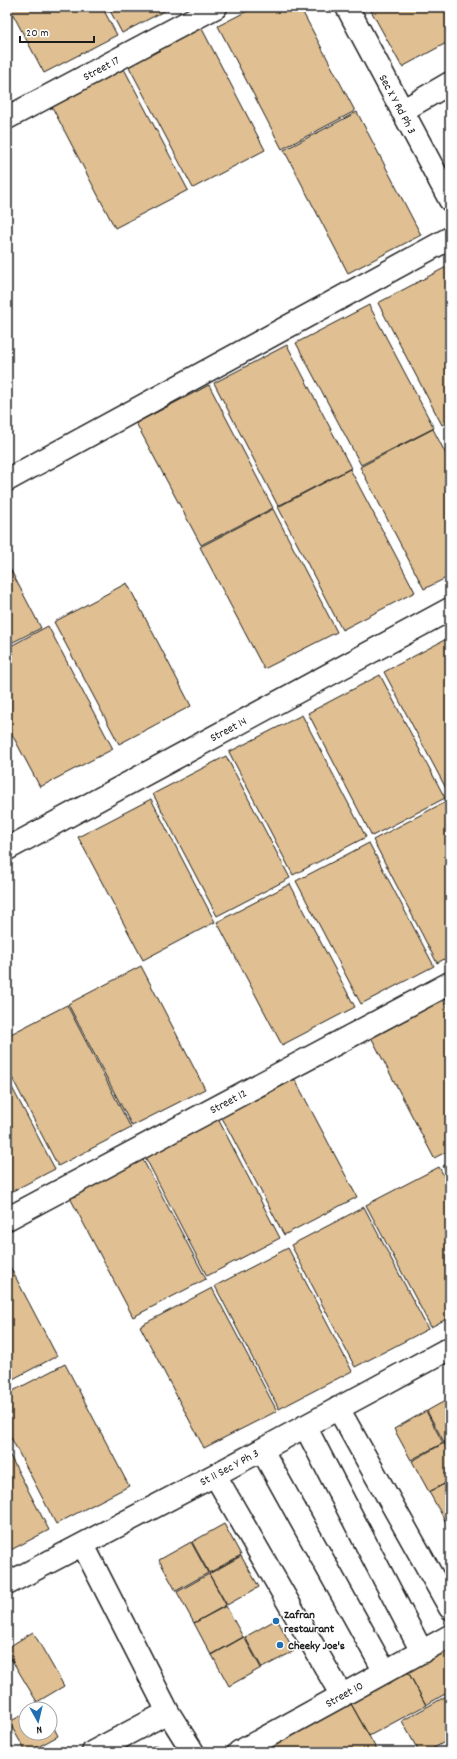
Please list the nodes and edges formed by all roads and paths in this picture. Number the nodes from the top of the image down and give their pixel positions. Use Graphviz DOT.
graph roads {
  1 [pos="216,7"];
  2 [pos="347,7"];
  3 [pos="450,83"];
  4 [pos="402,111"];
  5 [pos="7,118"];
  6 [pos="450,200"];
  7 [pos="450,238"];
  8 [pos="7,480"];
  9 [pos="450,609"];
  10 [pos="7,849"];
  11 [pos="450,983"];
  12 [pos="7,1219"];
  13 [pos="450,1348"];
  14 [pos="338,1408"];
  15 [pos="305,1426"];
  16 [pos="262,1450"];
  17 [pos="215,1475"];
  18 [pos="83,1545"];
  19 [pos="7,1584"];
  20 [pos="450,1608"];
  21 [pos="450,1636"];
  22 [pos="422,1652"];
  23 [pos="385,1672"];
  24 [pos="342,1696"];
  25 [pos="168,1712"];
  26 [pos="93,1752"];
  27 [pos="193,1752"];
  28 [pos="239,1752"];
  1 -- 5 [label="street, Street 17"];
  2 -- 4 [label="street, Sec X Y Rd Ph 3"];
  3 -- 4 [label="street"];
  4 -- 6 [label="street, Sec X Y Rd Ph 3"];
  7 -- 8 [label="street"];
  9 -- 10 [label="street, Street 14"];
  11 -- 12 [label="street, Street 12"];
  13 -- 14 [label="street, St 11 Sec Y Ph 3"];
  14 -- 15 [label="street, St 11 Sec Y Ph 3"];
  14 -- 20 [label="street"];
  15 -- 16 [label="street, St 11 Sec Y Ph 3"];
  15 -- 22 [label="street"];
  16 -- 17 [label="street, St 11 Sec Y Ph 3"];
  16 -- 23 [label="street"];
  17 -- 18 [label="street, St 11 Sec Y Ph 3"];
  17 -- 24 [label="street"];
  18 -- 19 [label="street, St 11 Sec Y Ph 3"];
  18 -- 25 [label="street"];
  21 -- 22 [label="street, Street 10"];
  22 -- 23 [label="street, Street 10"];
  23 -- 24 [label="street, Street 10"];
  24 -- 28 [label="street, Street 10"];
  25 -- 26 [label="street"];
  25 -- 27 [label="street"];
}
